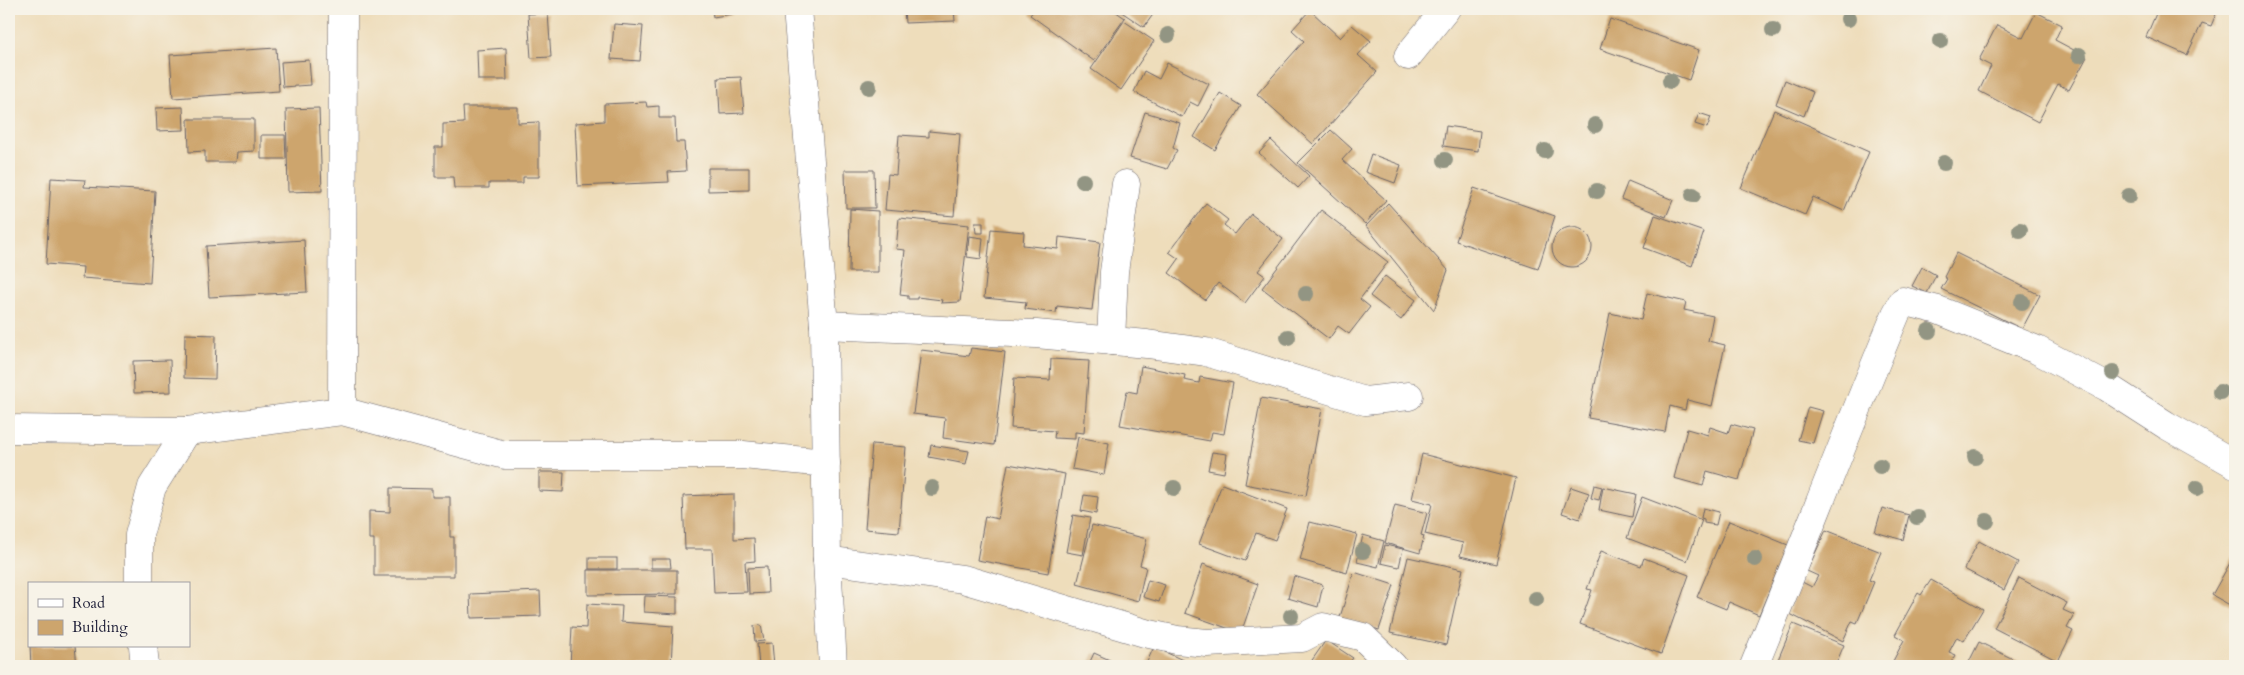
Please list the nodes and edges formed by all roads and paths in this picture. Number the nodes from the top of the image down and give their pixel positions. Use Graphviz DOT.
graph roads {
  1 [pos="343,9"];
  2 [pos="797,9"];
  3 [pos="1446,9"];
  4 [pos="1408,56"];
  5 [pos="1126,184"];
  6 [pos="824,325"];
  7 [pos="1110,341"];
  8 [pos="1409,396"];
  9 [pos="342,411"];
  10 [pos="9,429"];
  11 [pos="187,431"];
  12 [pos="826,463"];
  13 [pos="2235,464"];
  14 [pos="827,560"];
  15 [pos="139,582"];
  16 [pos="143,648"];
  17 [pos="145,666"];
  18 [pos="833,666"];
  19 [pos="1393,666"];
  20 [pos="1754,666"];
  1 -- 9 [label="street"];
  2 -- 6 [label="street"];
  3 -- 4 [label="street"];
  5 -- 7 [label="street"];
  6 -- 7 [label="street"];
  6 -- 12 [label="street"];
  7 -- 8 [label="street"];
  9 -- 11 [label="street"];
  9 -- 12 [label="street"];
  10 -- 11 [label="street"];
  11 -- 15 [label="street"];
  12 -- 14 [label="street"];
  13 -- 20 [label="street"];
  14 -- 18 [label="street"];
  14 -- 19 [label="street"];
  16 -- 17 [label="street"];
}
